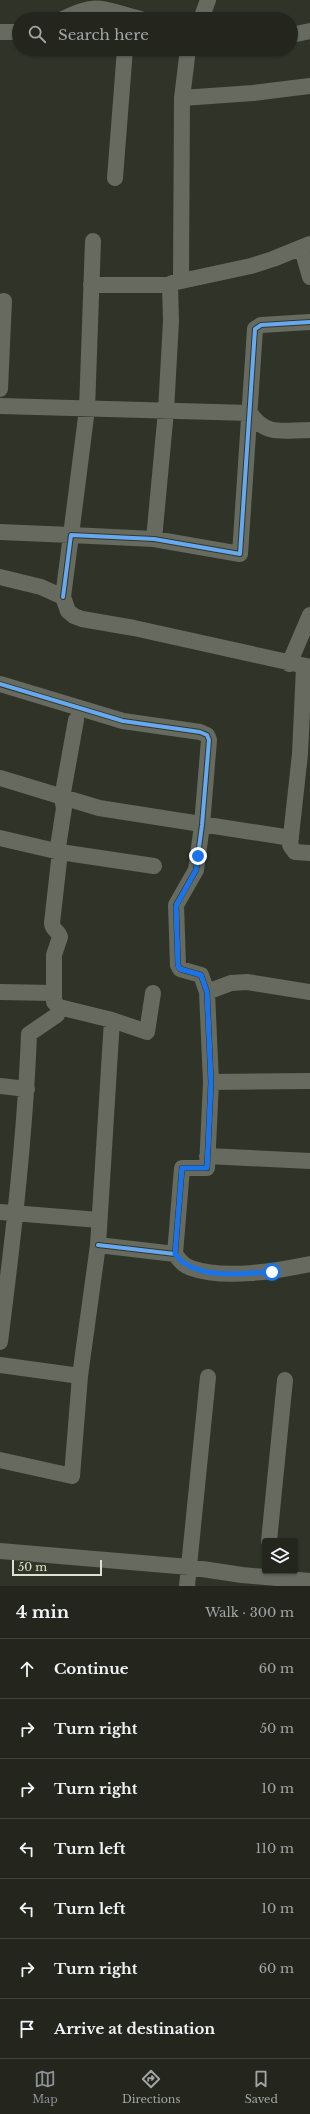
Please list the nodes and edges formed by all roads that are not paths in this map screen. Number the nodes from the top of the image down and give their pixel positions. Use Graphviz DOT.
graph roads {
  1 [pos="208,0"];
  2 [pos="74,12"];
  3 [pos="117,12"];
  4 [pos="204,12"];
  5 [pos="310,31"];
  6 [pos="0,32"];
  7 [pos="12,32"];
  8 [pos="298,34"];
  9 [pos="124,56"];
  10 [pos="187,56"];
  11 [pos="310,86"];
  12 [pos="182,98"];
  13 [pos="115,178"];
  14 [pos="93,241"];
  15 [pos="306,246"];
  16 [pos="310,277"];
  17 [pos="176,283"];
  18 [pos="91,285"];
  19 [pos="4,301"];
  20 [pos="310,322"];
  21 [pos="0,389"];
  22 [pos="0,406"];
  23 [pos="87,409"];
  24 [pos="166,411"];
  25 [pos="250,413"];
  26 [pos="310,430"];
  27 [pos="0,532"];
  28 [pos="71,535"];
  29 [pos="154,539"];
  30 [pos="0,577"];
  31 [pos="63,597"];
  32 [pos="310,615"];
  33 [pos="301,666"];
  34 [pos="0,684"];
  35 [pos="76,720"];
  36 [pos="305,754"];
  37 [pos="0,778"];
  38 [pos="62,798"];
  39 [pos="202,826"];
  40 [pos="0,838"];
  41 [pos="291,838"];
  42 [pos="60,852"];
  43 [pos="310,853"];
  44 [pos="154,866"];
  45 [pos="0,992"];
  46 [pos="207,992"];
  47 [pos="310,992"];
  48 [pos="54,993"];
  49 [pos="153,993"];
  50 [pos="57,1015"];
  51 [pos="112,1020"];
  52 [pos="310,1081"];
  53 [pos="211,1082"];
  54 [pos="0,1086"];
  55 [pos="26,1089"];
  56 [pos="207,1156"];
  57 [pos="310,1161"];
  58 [pos="0,1212"];
  59 [pos="16,1213"];
  60 [pos="99,1220"];
  61 [pos="98,1245"];
  62 [pos="175,1254"];
  63 [pos="310,1264"];
  64 [pos="0,1342"];
  65 [pos="0,1365"];
  66 [pos="80,1376"];
  67 [pos="208,1377"];
  68 [pos="285,1380"];
  69 [pos="0,1460"];
  70 [pos="269,1538"];
  71 [pos="0,1551"];
  72 [pos="189,1567"];
  73 [pos="262,1574"];
  74 [pos="265,1574"];
  75 [pos="310,1581"];
  76 [pos="187,1586"];
  1 -- 4 [label="street"];
  2 -- 3 [label="street"];
  5 -- 8 [label="street"];
  6 -- 7 [label="street"];
  9 -- 13 [label="street"];
  10 -- 12 [label="street"];
  11 -- 12 [label="street"];
  12 -- 17 [label="street"];
  14 -- 18 [label="street"];
  15 -- 16 [label="street"];
  15 -- 17 [label="street"];
  17 -- 18 [label="street"];
  17 -- 24 [label="street"];
  18 -- 23 [label="street"];
  19 -- 21 [label="street"];
  20 -- 25 [label="street"];
  22 -- 23 [label="street"];
  23 -- 24 [label="street"];
  23 -- 28 [label="street"];
  24 -- 25 [label="street"];
  24 -- 29 [label="street"];
  25 -- 26 [label="street"];
  25 -- 29 [label="street"];
  27 -- 28 [label="street"];
  28 -- 29 [label="street"];
  28 -- 31 [label="street"];
  30 -- 31 [label="street"];
  31 -- 33 [label="street"];
  32 -- 33 [label="street"];
  33 -- 36 [label="street"];
  34 -- 39 [label="street"];
  35 -- 38 [label="street"];
  36 -- 41 [label="street"];
  37 -- 38 [label="street"];
  38 -- 39 [label="street"];
  38 -- 42 [label="street"];
  39 -- 41 [label="street"];
  39 -- 46 [label="street"];
  40 -- 42 [label="street"];
  41 -- 43 [label="street"];
  42 -- 44 [label="street"];
  42 -- 48 [label="street"];
  45 -- 48 [label="street"];
  46 -- 47 [label="street"];
  46 -- 53 [label="street"];
  48 -- 51 [label="street"];
  49 -- 51 [label="street"];
  50 -- 55 [label="street"];
  51 -- 60 [label="street"];
  52 -- 53 [label="street"];
  53 -- 56 [label="street"];
  54 -- 55 [label="street"];
  55 -- 59 [label="street"];
  56 -- 57 [label="street"];
  56 -- 62 [label="street"];
  58 -- 59 [label="street"];
  59 -- 60 [label="street"];
  59 -- 64 [label="street"];
  60 -- 61 [label="street"];
  61 -- 62 [label="street"];
  61 -- 66 [label="street"];
  62 -- 63 [label="street"];
  65 -- 66 [label="street"];
  66 -- 69 [label="street"];
  67 -- 72 [label="street"];
  68 -- 70 [label="street"];
  71 -- 72 [label="street"];
  72 -- 73 [label="street"];
  72 -- 76 [label="street"];
  74 -- 75 [label="street"];
}
